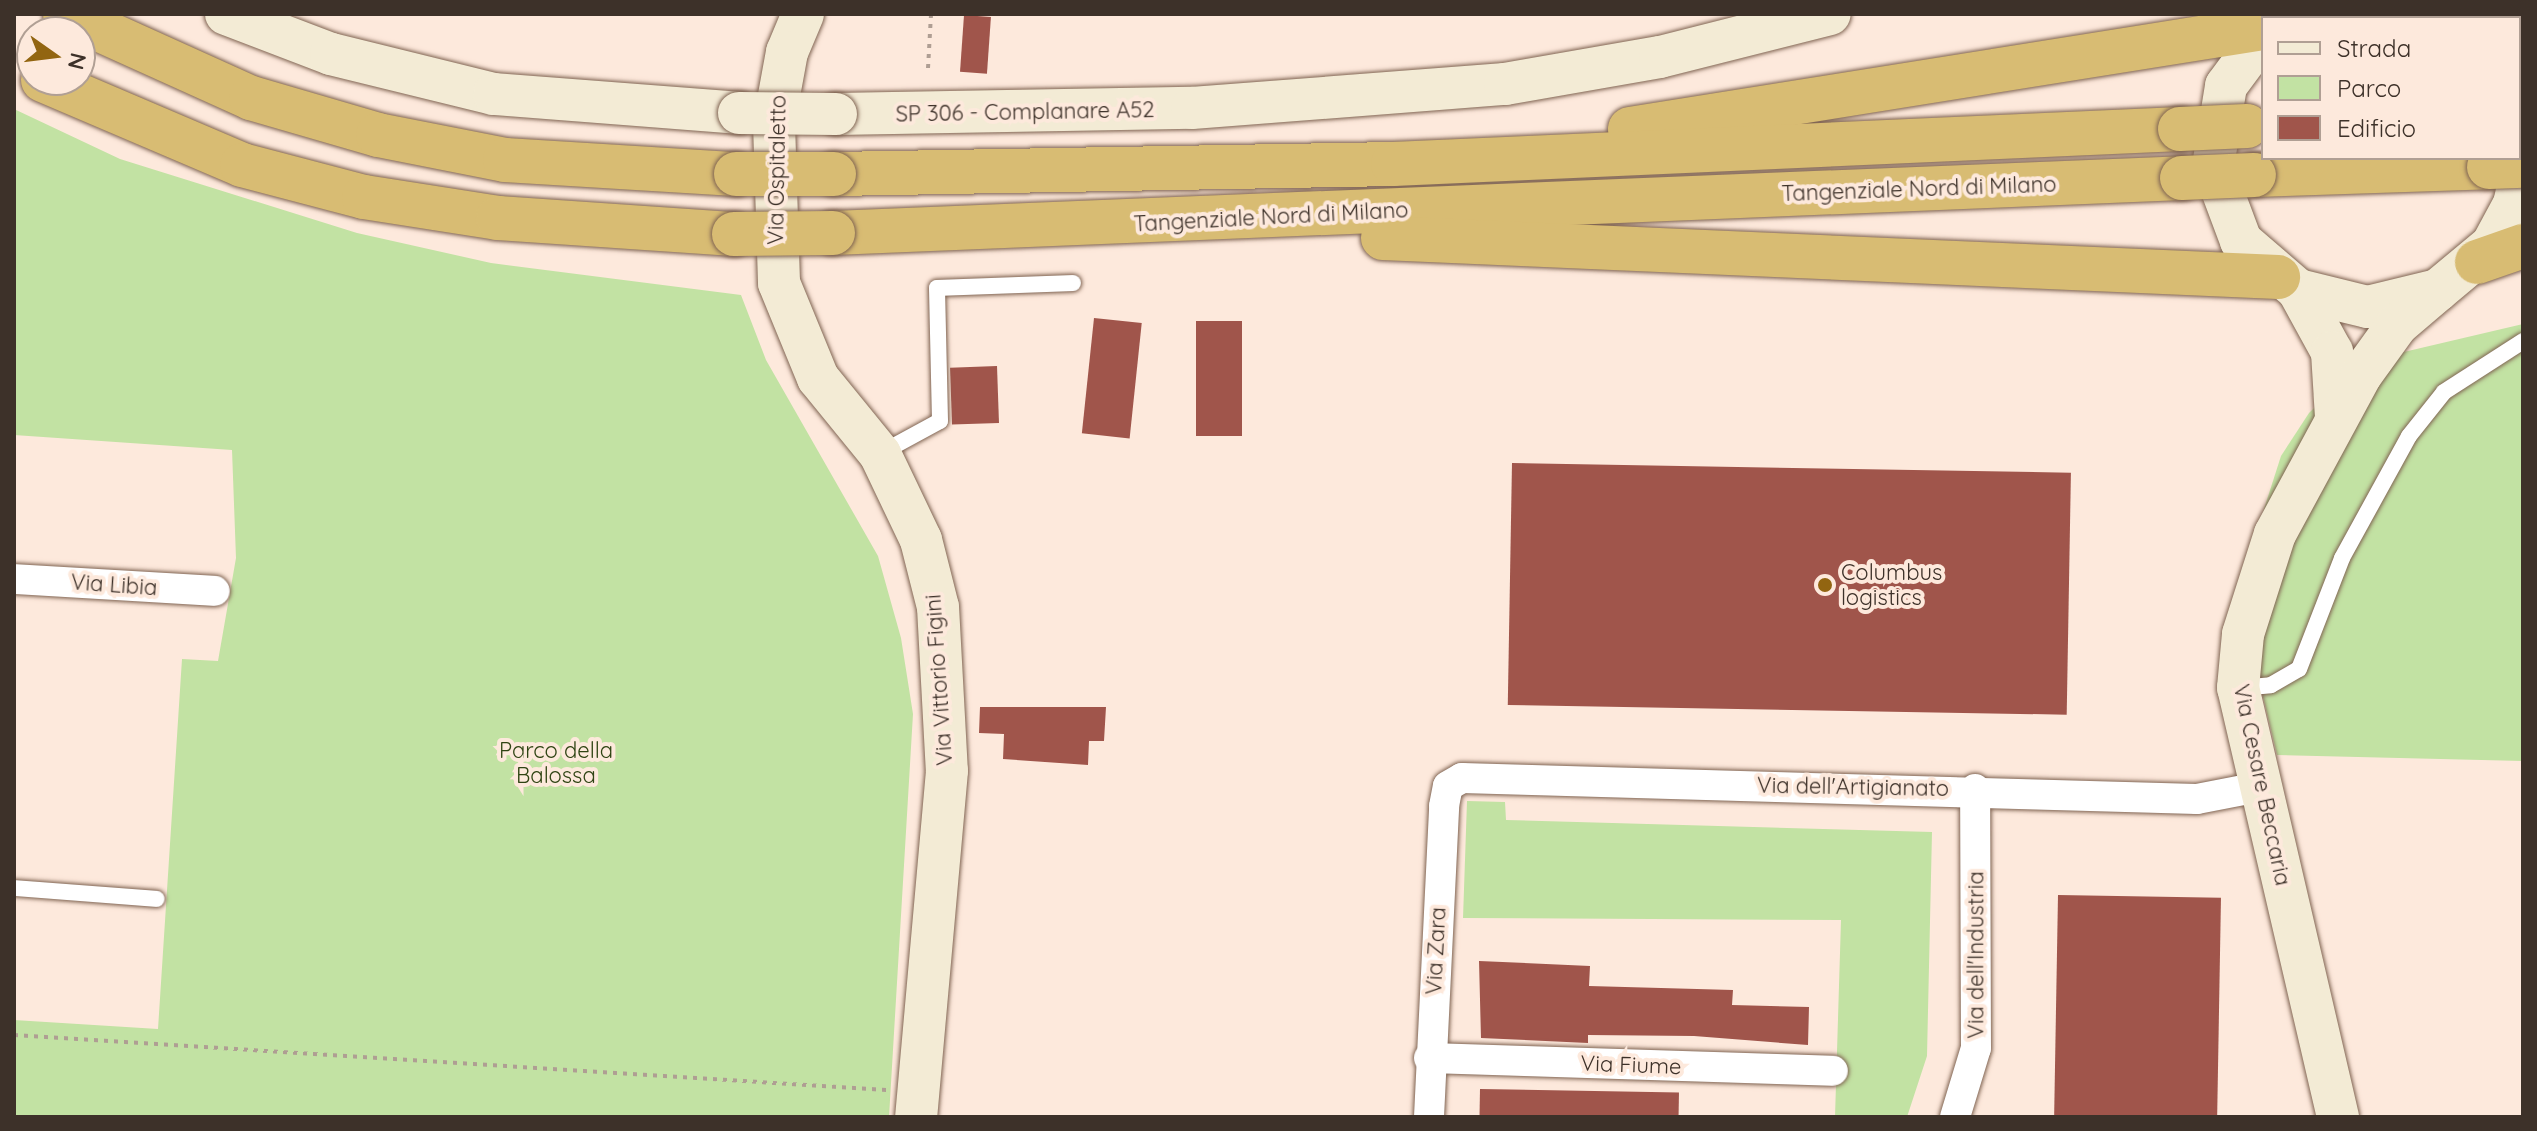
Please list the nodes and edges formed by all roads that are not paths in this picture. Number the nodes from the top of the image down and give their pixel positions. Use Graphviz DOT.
graph roads {
  1 [pos="65,14"];
  2 [pos="226,14"];
  3 [pos="803,14"];
  4 [pos="1830,14"];
  5 [pos="2444,14"];
  6 [pos="2452,16"];
  7 [pos="2261,28"];
  8 [pos="2261,39"];
  9 [pos="80,96"];
  10 [pos="2255,126"];
  11 [pos="1393,164"];
  12 [pos="2512,166"];
  13 [pos="1093,226"];
  14 [pos="2523,246"];
  15 [pos="2477,262"];
  16 [pos="779,283"];
  17 [pos="1073,283"];
  18 [pos="2288,284"];
  19 [pos="2438,290"];
  20 [pos="2523,341"];
  21 [pos="2336,418"];
  22 [pos="880,454"];
  23 [pos="14,579"];
  24 [pos="215,591"];
  25 [pos="2238,688"];
  26 [pos="1448,786"];
  27 [pos="2259,787"];
  28 [pos="1975,789"];
  29 [pos="14,888"];
  30 [pos="157,899"];
  31 [pos="1429,1058"];
  32 [pos="1833,1071"];
  33 [pos="917,1105"];
  34 [pos="1429,1117"];
  35 [pos="1955,1117"];
  36 [pos="2338,1117"];
  1 -- 11 [label="highway, Tangenziale Nord di Milano, bridge"];
  2 -- 4 [label="street, SP 306 - Complanare A52, bridge"];
  3 -- 16 [label="street, Via Ospitaletto"];
  5 -- 6 [label="street"];
  7 -- 11 [label="highway"];
  8 -- 18 [label="street, Via Cesare Beccaria"];
  9 -- 13 [label="highway, Tangenziale Nord di Milano, bridge"];
  10 -- 11 [label="highway, Tangenziale Nord di Milano, bridge"];
  12 -- 13 [label="highway, Tangenziale Nord di Milano, bridge"];
  12 -- 15 [label="street, Via Cesare Beccaria"];
  13 -- 18 [label="highway"];
  14 -- 15 [label="highway"];
  15 -- 19 [label="street, Via Cesare Beccaria"];
  16 -- 22 [label="street, Via Vittorio Figini"];
  17 -- 22 [label="lane"];
  18 -- 19 [label="street"];
  18 -- 21 [label="street, Via Cesare Beccaria"];
  19 -- 21 [label="street, Via Cesare Beccaria"];
  20 -- 25 [label="lane"];
  21 -- 25 [label="street, Via Cesare Beccaria"];
  22 -- 33 [label="street, Via Vittorio Figini"];
  23 -- 24 [label="street, Via Libia"];
  25 -- 27 [label="street, Via Cesare Beccaria"];
  26 -- 28 [label="street, Via dell'Artigianato"];
  26 -- 31 [label="street, Via Zara"];
  27 -- 28 [label="street, Via dell'Artigianato"];
  27 -- 36 [label="street, Via Cesare Beccaria"];
  28 -- 35 [label="street, Via dell'Industria"];
  29 -- 30 [label="lane"];
  31 -- 32 [label="street, Via Fiume"];
  31 -- 34 [label="street, Via Zara"];
}
